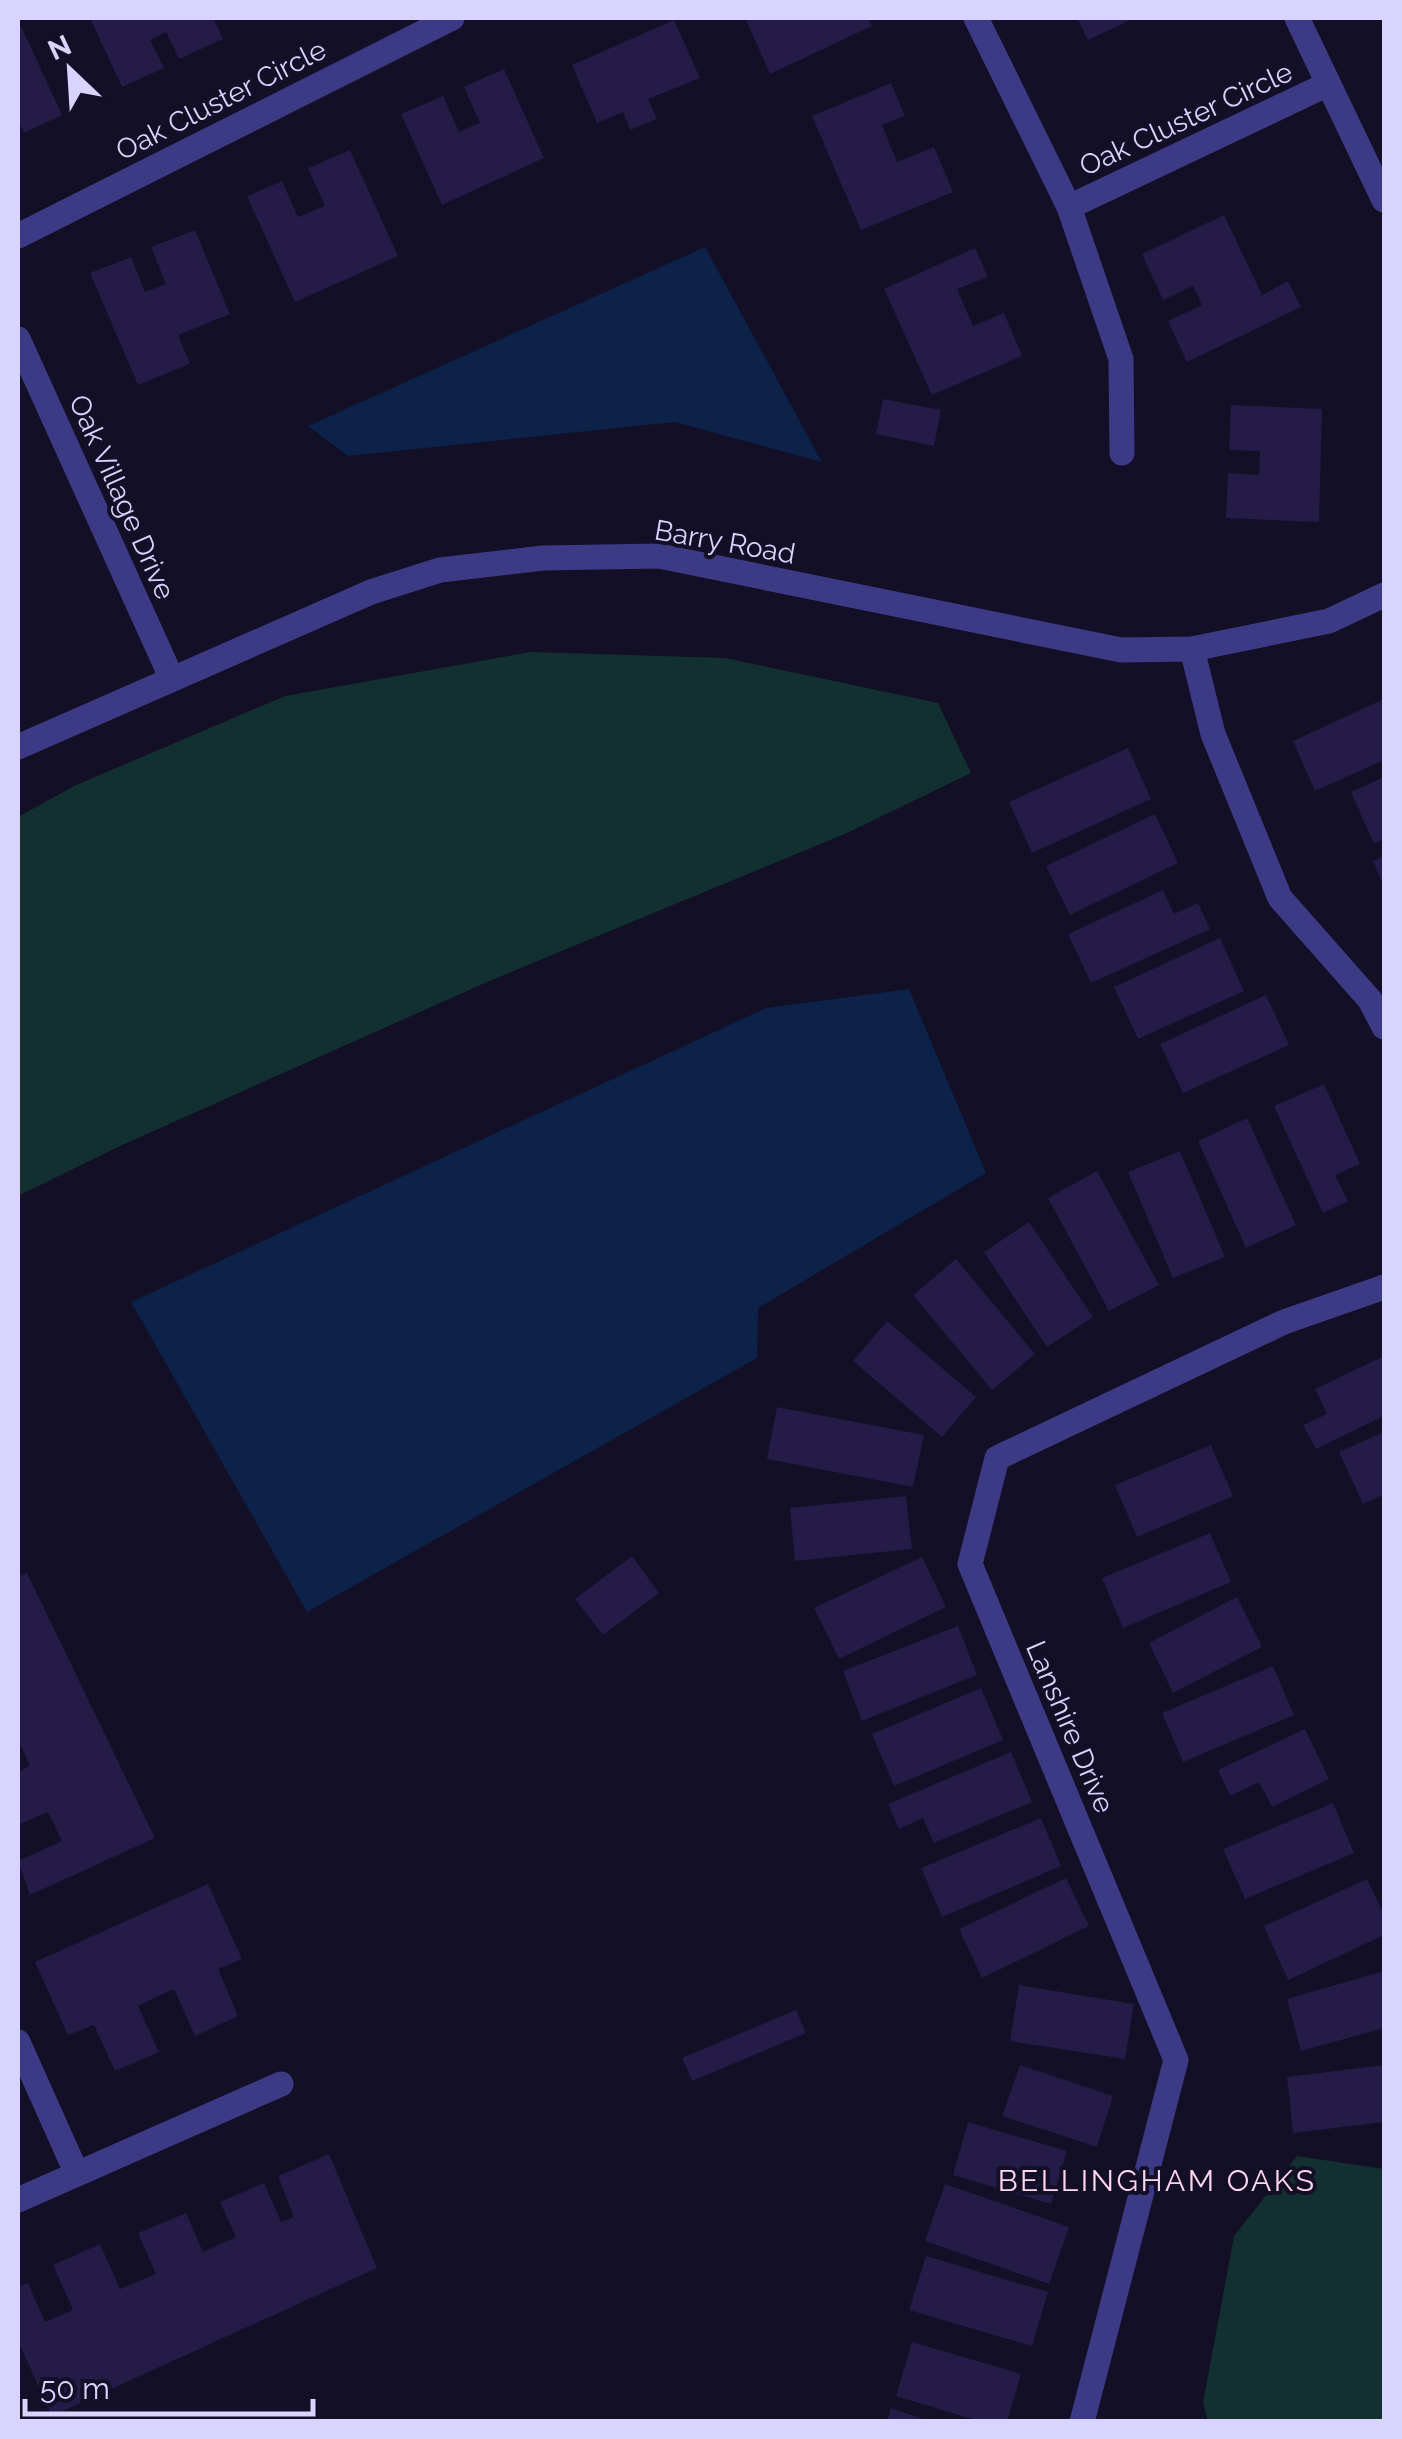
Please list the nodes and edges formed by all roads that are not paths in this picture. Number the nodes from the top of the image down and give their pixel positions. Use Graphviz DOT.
graph roads {
  1 [pos="452,18"];
  2 [pos="976,18"];
  3 [pos="1296,18"];
  4 [pos="1328,84"];
  5 [pos="1384,200"];
  6 [pos="1069,207"];
  7 [pos="18,236"];
  8 [pos="18,340"];
  9 [pos="1122,453"];
  10 [pos="1384,595"];
  11 [pos="1192,650"];
  12 [pos="172,678"];
  13 [pos="18,748"];
  14 [pos="1384,1027"];
  15 [pos="1384,1287"];
  16 [pos="18,2042"];
  17 [pos="280,2084"];
  18 [pos="77,2174"];
  19 [pos="18,2200"];
  20 [pos="1082,2422"];
  1 -- 7 [label="street, Oak Cluster Circle"];
  2 -- 6 [label="street, Oak Cluster Circle"];
  3 -- 4 [label="street"];
  4 -- 5 [label="street"];
  4 -- 6 [label="street, Oak Cluster Circle"];
  6 -- 9 [label="street, Oak Cluster Circle"];
  8 -- 12 [label="street, Oak Village Drive"];
  10 -- 11 [label="street, Barry Road"];
  11 -- 12 [label="street, Barry Road"];
  11 -- 14 [label="street"];
  12 -- 13 [label="street, Barry Road"];
  15 -- 20 [label="street, Lanshire Drive"];
  16 -- 18 [label="street"];
  17 -- 18 [label="street"];
  18 -- 19 [label="street"];
}
